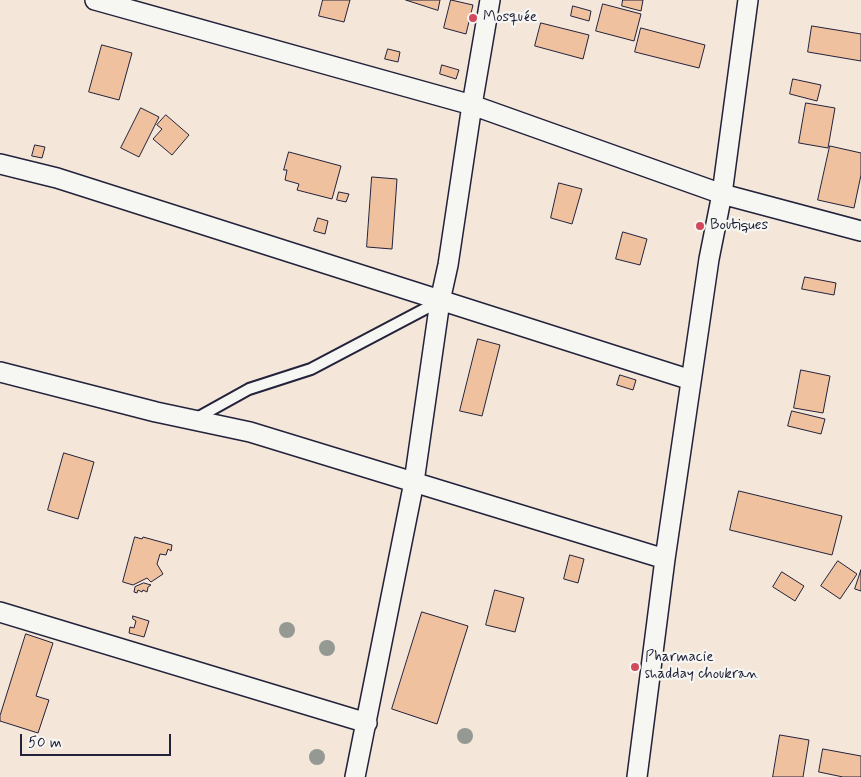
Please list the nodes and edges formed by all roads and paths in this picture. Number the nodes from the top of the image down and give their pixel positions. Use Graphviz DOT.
graph roads {
  1 [pos="95,0"];
  2 [pos="490,0"];
  3 [pos="748,0"];
  4 [pos="472,105"];
  5 [pos="0,164"];
  6 [pos="722,194"];
  7 [pos="861,231"];
  8 [pos="440,301"];
  9 [pos="0,372"];
  10 [pos="691,380"];
  11 [pos="194,420"];
  12 [pos="414,482"];
  13 [pos="665,559"];
  14 [pos="0,612"];
  15 [pos="367,723"];
  16 [pos="356,777"];
  17 [pos="637,777"];
  1 -- 4 [label="street"];
  2 -- 4 [label="street"];
  3 -- 6 [label="street"];
  4 -- 6 [label="street"];
  4 -- 8 [label="street"];
  5 -- 8 [label="street"];
  6 -- 7 [label="street"];
  6 -- 10 [label="street"];
  8 -- 10 [label="street"];
  8 -- 11 [label="lane"];
  8 -- 12 [label="street"];
  9 -- 11 [label="street"];
  10 -- 13 [label="street"];
  11 -- 12 [label="street"];
  12 -- 13 [label="street"];
  12 -- 15 [label="street"];
  13 -- 17 [label="street"];
  14 -- 15 [label="street"];
  15 -- 16 [label="street"];
}
